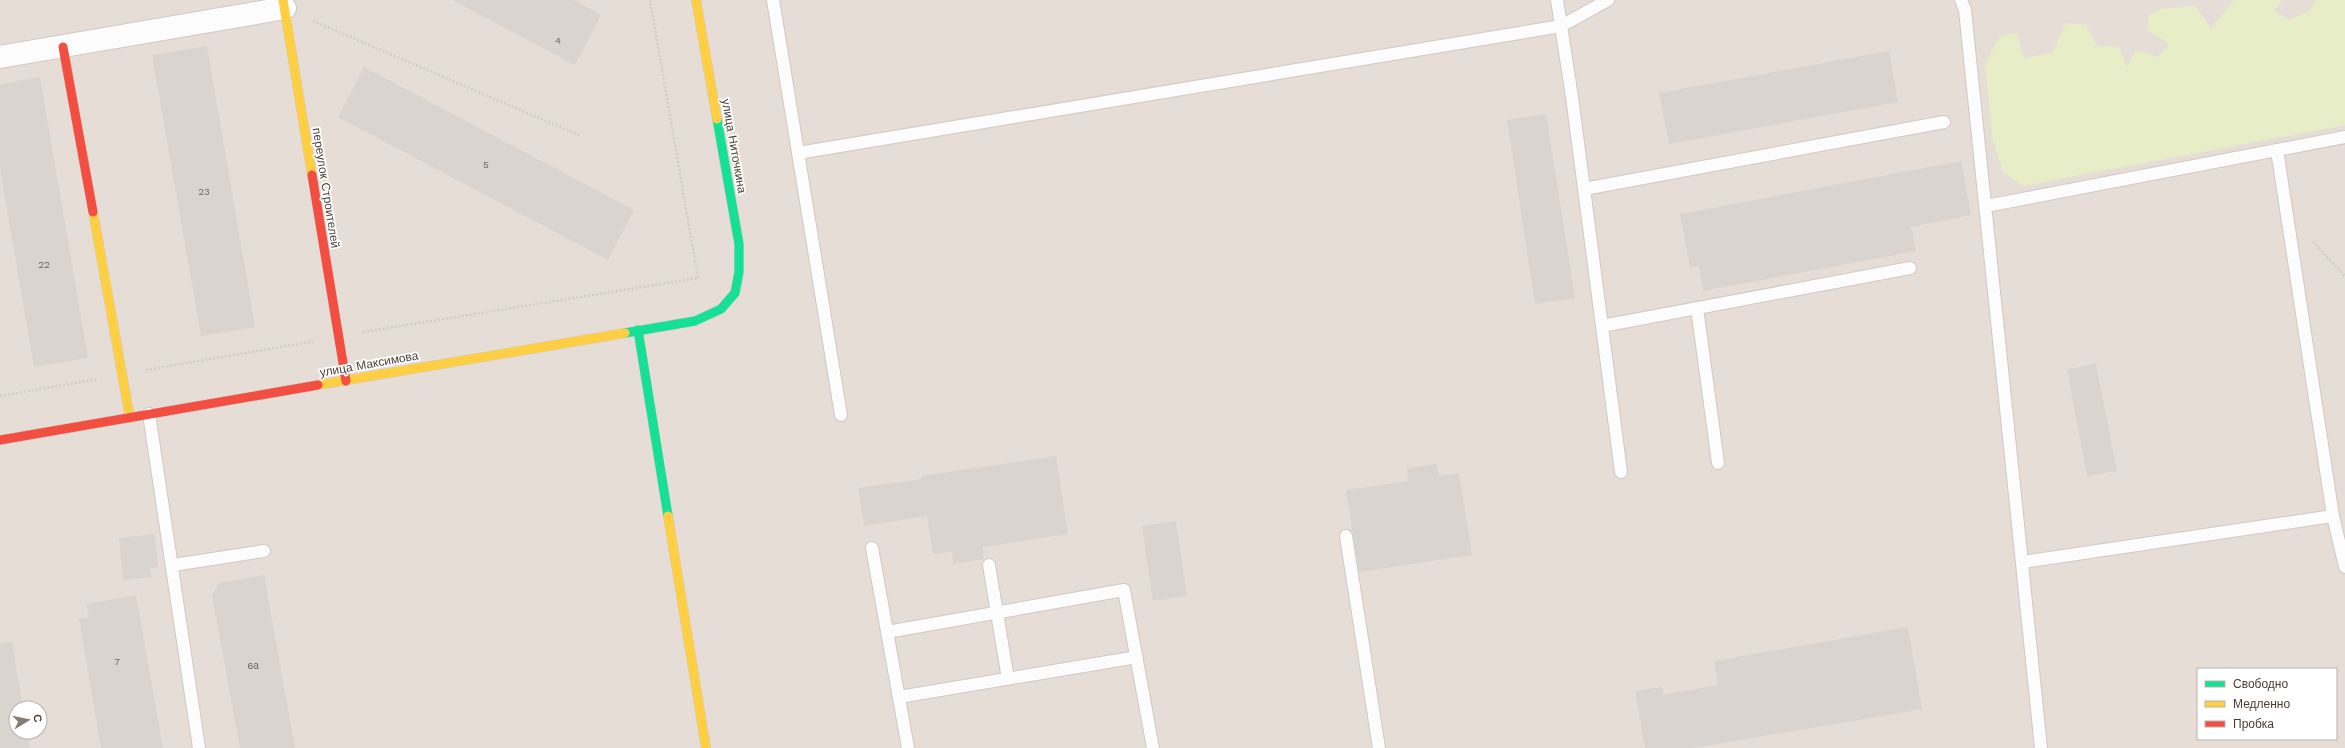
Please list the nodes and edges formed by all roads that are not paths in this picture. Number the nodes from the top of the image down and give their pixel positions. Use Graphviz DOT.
graph roads {
  1 [pos="696,0"];
  2 [pos="774,0"];
  3 [pos="1557,0"];
  4 [pos="1608,0"];
  5 [pos="1961,0"];
  6 [pos="284,4"];
  7 [pos="1561,26"];
  8 [pos="63,47"];
  9 [pos="0,57"];
  10 [pos="1944,122"];
  11 [pos="2345,137"];
  12 [pos="2277,150"];
  13 [pos="798,153"];
  14 [pos="1584,189"];
  15 [pos="1986,206"];
  16 [pos="1910,268"];
  17 [pos="734,296"];
  18 [pos="1697,308"];
  19 [pos="1602,326"];
  20 [pos="638,330"];
  21 [pos="346,381"];
  22 [pos="149,414"];
  23 [pos="841,416"];
  24 [pos="130,418"];
  25 [pos="0,440"];
  26 [pos="1718,463"];
  27 [pos="1621,472"];
  28 [pos="2333,516"];
  29 [pos="1346,536"];
  30 [pos="872,548"];
  31 [pos="264,551"];
  32 [pos="2023,562"];
  33 [pos="173,565"];
  34 [pos="989,565"];
  35 [pos="2345,567"];
  36 [pos="997,612"];
  37 [pos="888,632"];
  38 [pos="1137,657"];
  39 [pos="1008,679"];
  40 [pos="899,697"];
  41 [pos="199,748"];
  42 [pos="706,748"];
  43 [pos="908,748"];
  44 [pos="1153,748"];
  45 [pos="1379,748"];
  46 [pos="2041,748"];
  1 -- 17 [label="street, улица Ниточкина"];
  2 -- 13 [label="lane"];
  3 -- 7 [label="lane"];
  4 -- 7 [label="lane"];
  5 -- 15 [label="lane"];
  6 -- 8 [label="street"];
  6 -- 21 [label="street, переулок Строителей"];
  7 -- 13 [label="lane"];
  7 -- 14 [label="lane"];
  8 -- 9 [label="street"];
  8 -- 24 [label="street"];
  10 -- 14 [label="lane"];
  11 -- 12 [label="lane"];
  12 -- 15 [label="lane"];
  12 -- 28 [label="lane"];
  13 -- 23 [label="lane"];
  14 -- 19 [label="lane"];
  15 -- 32 [label="lane"];
  16 -- 18 [label="lane"];
  17 -- 20 [label="street, улица Максимова"];
  18 -- 19 [label="lane"];
  18 -- 26 [label="lane"];
  19 -- 27 [label="lane"];
  20 -- 21 [label="street, улица Максимова"];
  20 -- 42 [label="street"];
  21 -- 22 [label="street, улица Максимова"];
  22 -- 24 [label="street, улица Максимова"];
  22 -- 33 [label="lane"];
  24 -- 25 [label="street, улица Максимова"];
  28 -- 32 [label="lane"];
  28 -- 35 [label="lane"];
  29 -- 45 [label="lane"];
  30 -- 37 [label="lane"];
  31 -- 33 [label="lane"];
  32 -- 46 [label="lane"];
  33 -- 41 [label="lane"];
  34 -- 36 [label="lane"];
  36 -- 37 [label="lane"];
  36 -- 38 [label="lane"];
  36 -- 39 [label="lane"];
  37 -- 40 [label="lane"];
  38 -- 39 [label="lane"];
  38 -- 44 [label="lane"];
  39 -- 40 [label="lane"];
  40 -- 43 [label="lane"];
}
